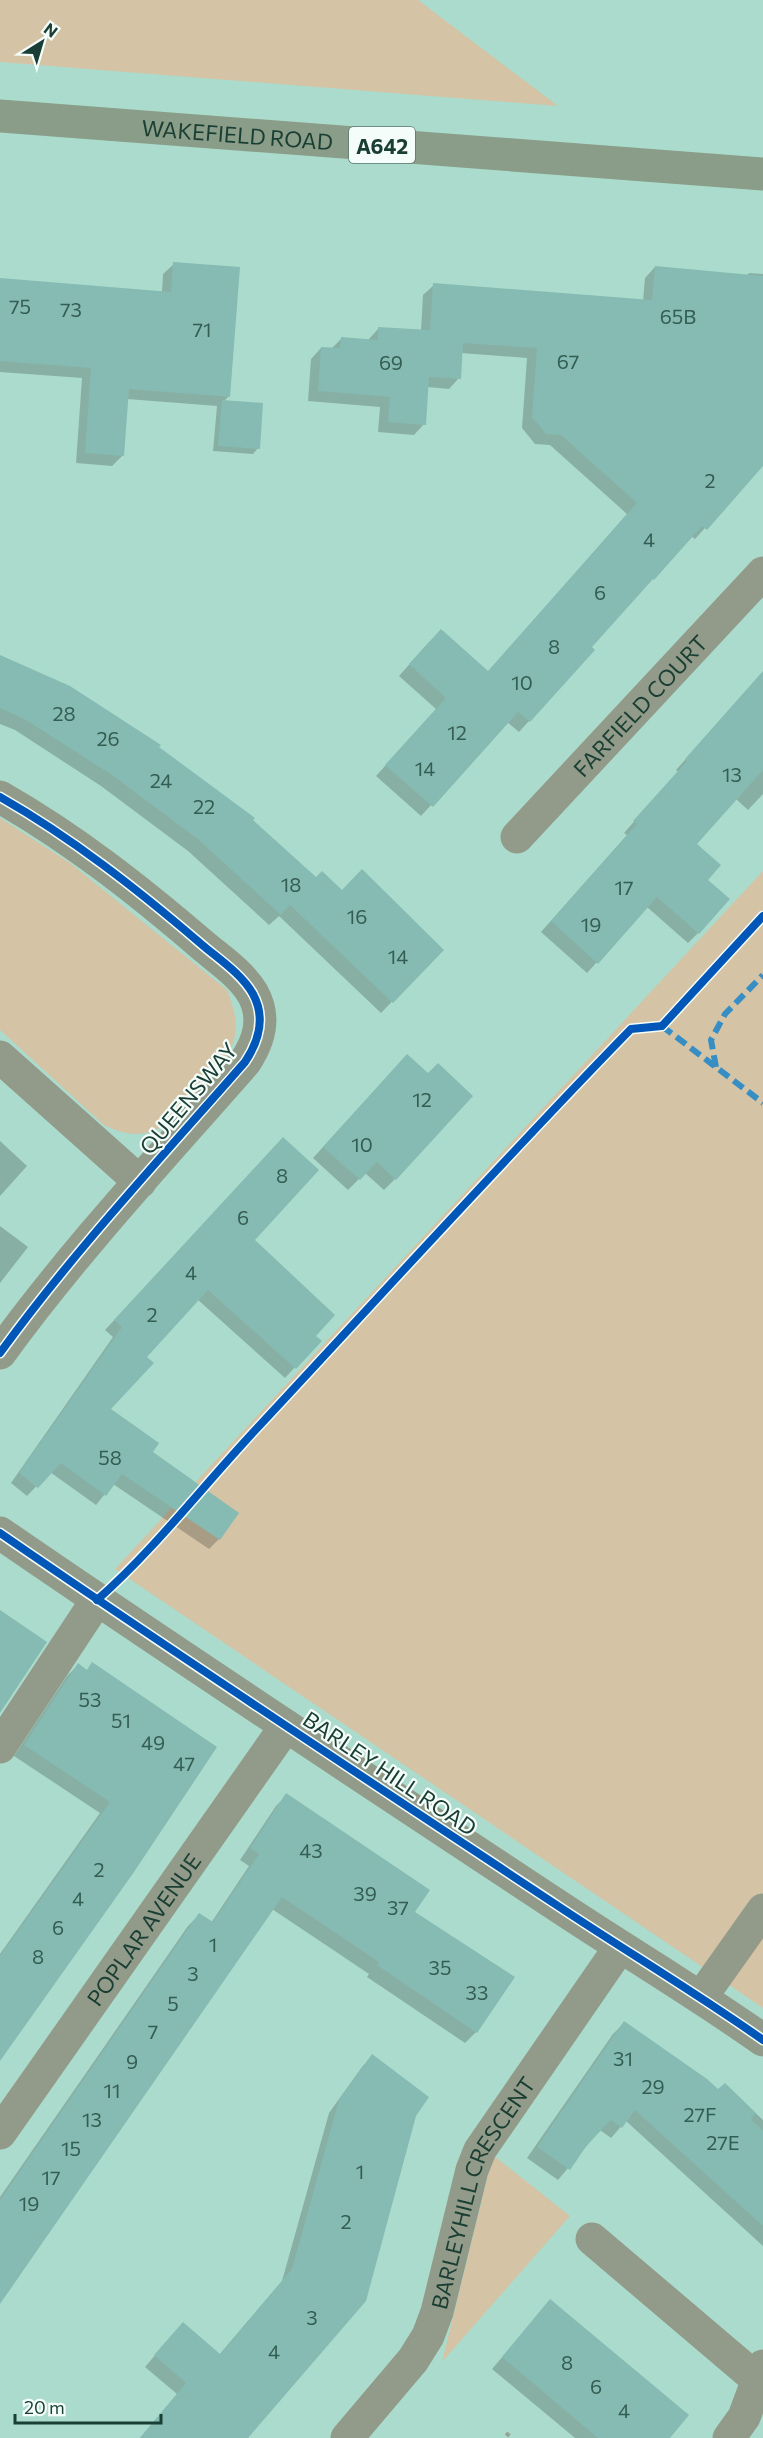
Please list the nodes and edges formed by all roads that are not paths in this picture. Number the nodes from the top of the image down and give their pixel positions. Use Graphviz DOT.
graph roads {
  1 [pos="0,116"];
  2 [pos="763,174"];
  3 [pos="763,573"];
  4 [pos="0,797"];
  5 [pos="517,837"];
  6 [pos="0,1057"];
  7 [pos="140,1182"];
  8 [pos="0,1353"];
  9 [pos="0,1533"];
  10 [pos="97,1600"];
  11 [pos="286,1726"];
  12 [pos="0,1747"];
  13 [pos="763,1910"];
  14 [pos="621,1947"];
  15 [pos="702,1996"];
  16 [pos="763,2040"];
  17 [pos="0,2133"];
  18 [pos="592,2239"];
  19 [pos="761,2374"];
  20 [pos="347,2438"];
  21 [pos="729,2438"];
  1 -- 2 [label="main road, WAKEFIELD ROAD / A642"];
  3 -- 5 [label="street, FARFIELD COURT"];
  4 -- 7 [label="street, QUEENSWAY"];
  6 -- 7 [label="street, QUEENSWAY"];
  7 -- 8 [label="street, QUEENSWAY"];
  9 -- 10 [label="street, BARLEY HILL ROAD"];
  10 -- 11 [label="street, BARLEY HILL ROAD"];
  10 -- 12 [label="street"];
  11 -- 14 [label="street, BARLEY HILL ROAD"];
  11 -- 17 [label="street, POPLAR AVENUE"];
  13 -- 15 [label="street"];
  14 -- 15 [label="street, BARLEY HILL ROAD"];
  14 -- 20 [label="street, BARLEYHILL CRESCENT"];
  15 -- 16 [label="street, BARLEY HILL ROAD"];
  18 -- 19 [label="street"];
  19 -- 21 [label="street"];
}
